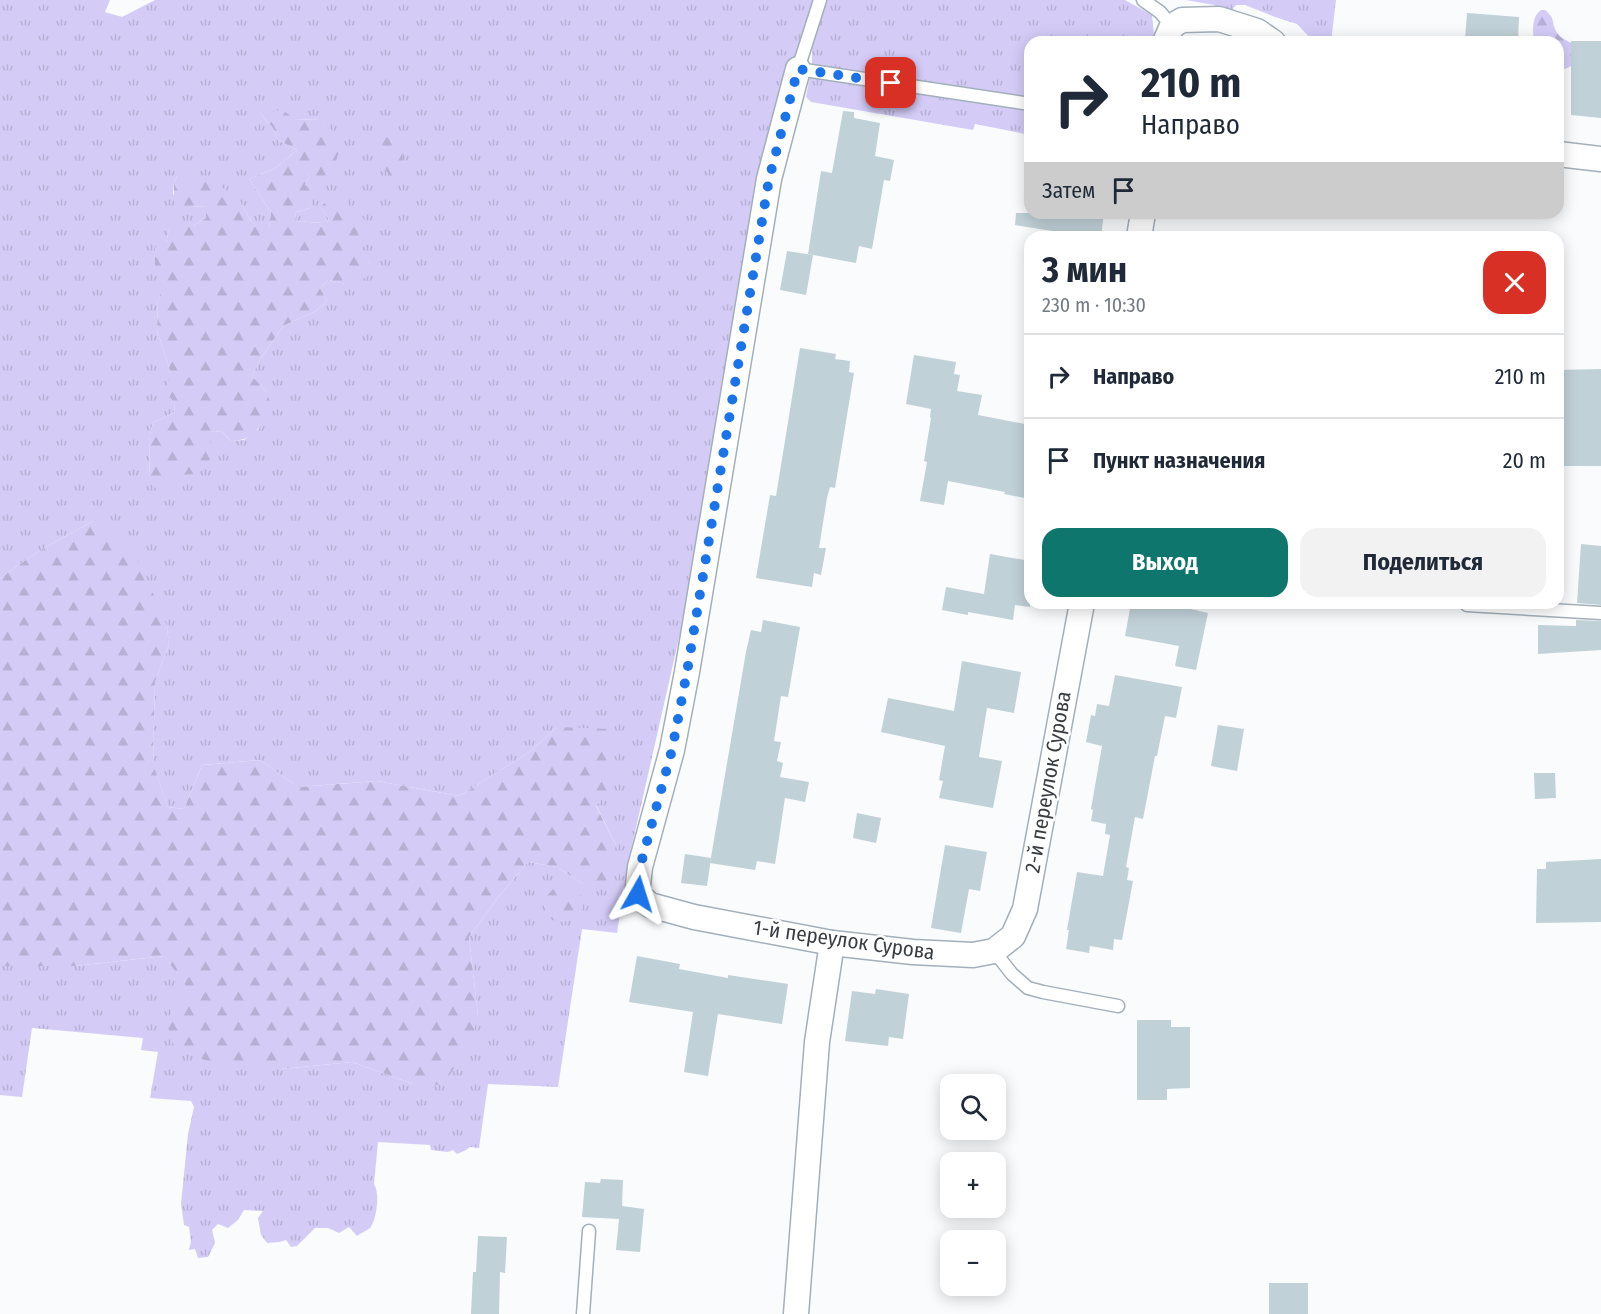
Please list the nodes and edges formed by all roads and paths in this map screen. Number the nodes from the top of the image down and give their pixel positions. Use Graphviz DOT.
graph roads {
  1 [pos="820,0"];
  2 [pos="1143,0"];
  3 [pos="1169,34"];
  4 [pos="1263,36"];
  5 [pos="798,69"];
  6 [pos="1024,103"];
  7 [pos="1564,155"];
  8 [pos="1601,159"];
  9 [pos="1081,609"];
  10 [pos="1527,609"];
  11 [pos="1601,614"];
  12 [pos="832,943"];
  13 [pos="994,951"];
  14 [pos="1118,1006"];
  15 [pos="589,1231"];
  16 [pos="583,1314"];
  17 [pos="796,1314"];
  1 -- 5 [label="lane"];
  2 -- 3 [label="lane"];
  3 -- 4 [label="street"];
  5 -- 6 [label="lane"];
  5 -- 12 [label="street, 1-й переулок Сурова"];
  7 -- 8 [label="street"];
  9 -- 13 [label="street, 2-й переулок Сурова"];
  10 -- 11 [label="lane"];
  12 -- 13 [label="street, 1-й переулок Сурова"];
  12 -- 17 [label="street"];
  13 -- 14 [label="lane"];
  15 -- 16 [label="lane"];
}
